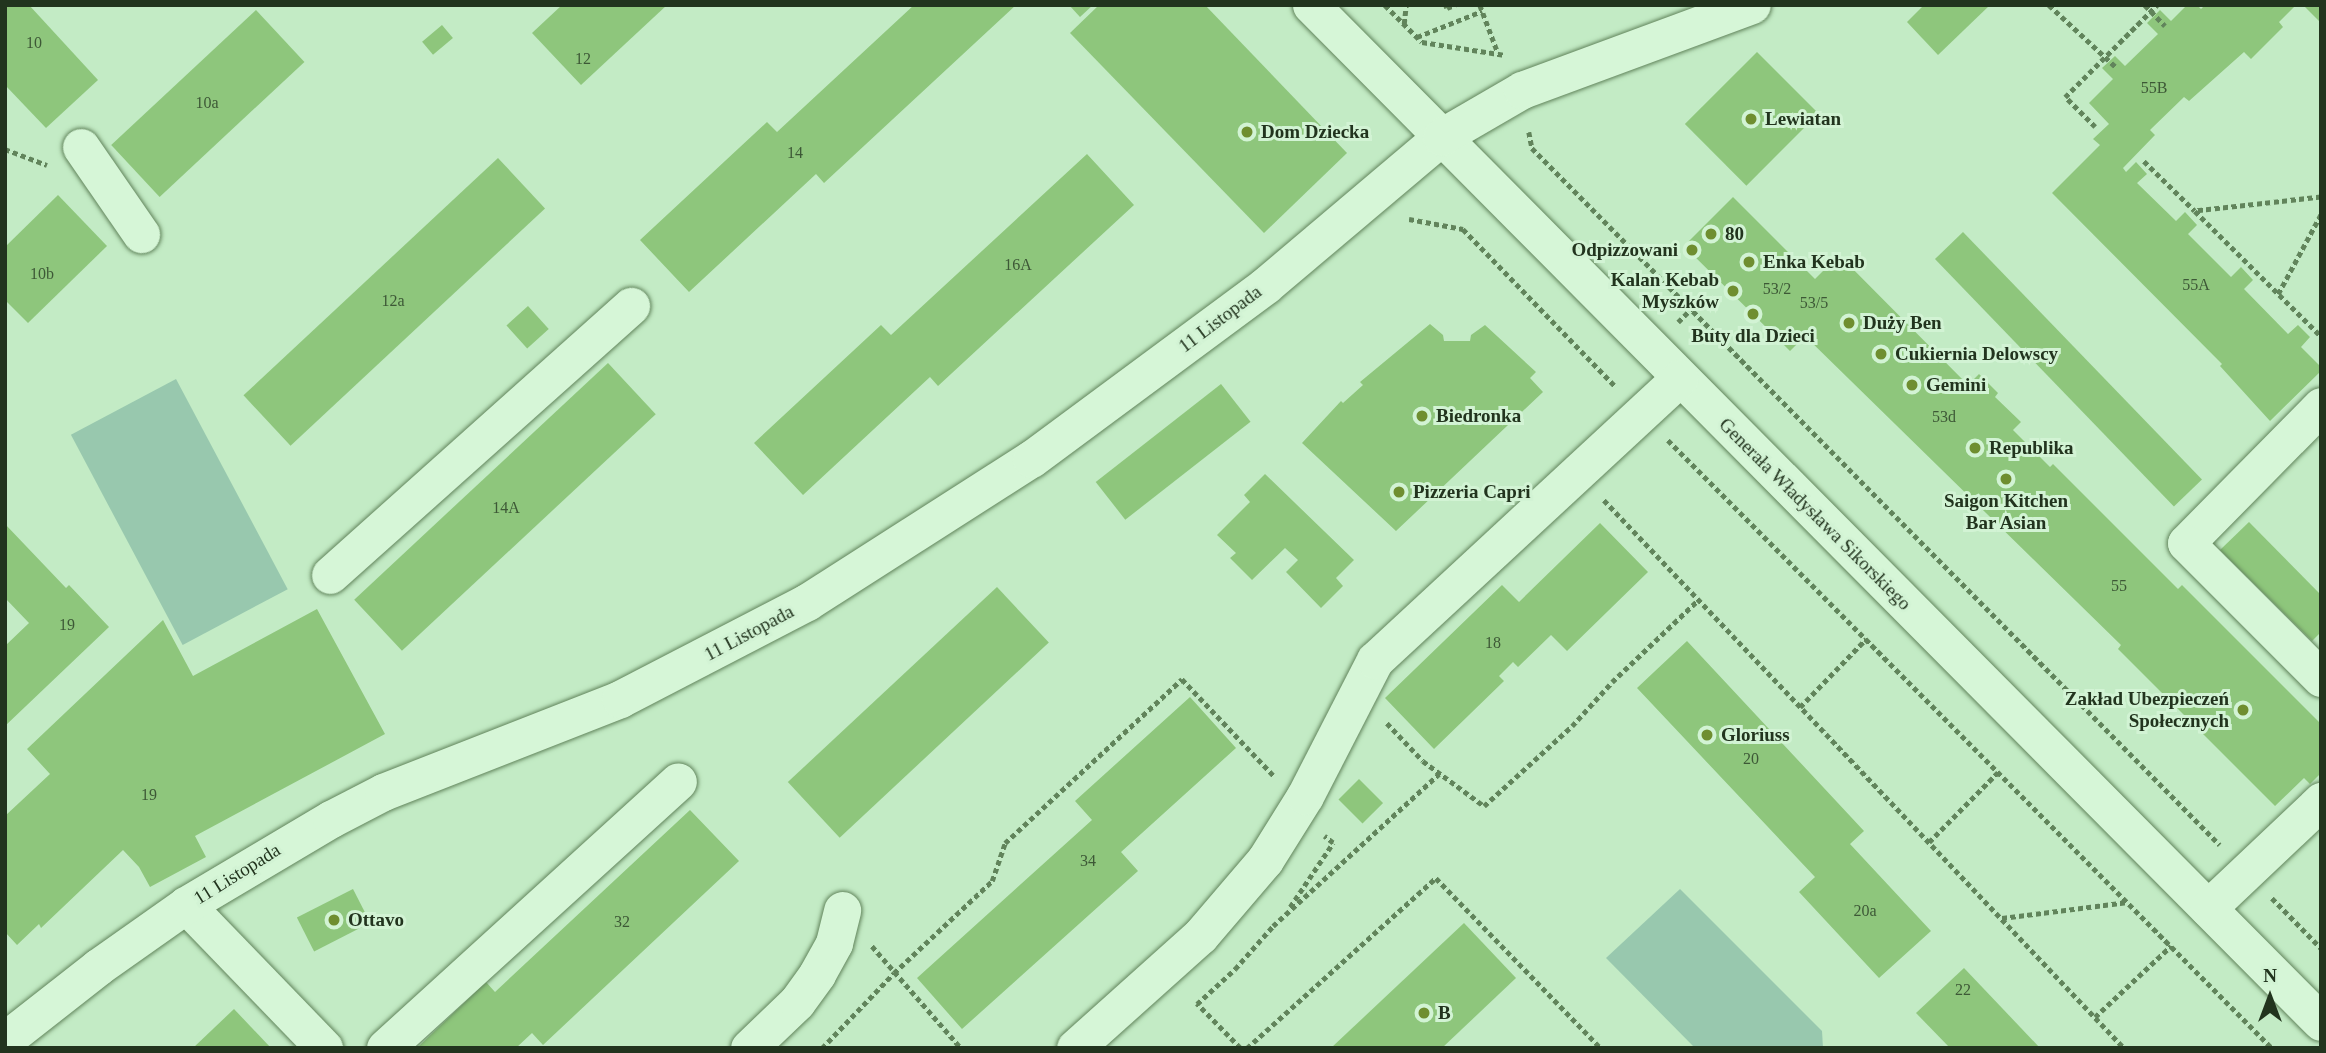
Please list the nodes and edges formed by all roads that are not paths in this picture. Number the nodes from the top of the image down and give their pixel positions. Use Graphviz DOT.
graph roads {
  1 [pos="1311,5"];
  2 [pos="1752,5"];
  3 [pos="1441,137"];
  4 [pos="69,158"];
  5 [pos="141,234"];
  6 [pos="631,306"];
  7 [pos="1679,378"];
  8 [pos="2321,406"];
  9 [pos="330,575"];
  10 [pos="2321,678"];
  11 [pos="678,780"];
  12 [pos="2321,801"];
  13 [pos="186,905"];
  14 [pos="2208,908"];
  15 [pos="842,911"];
  16 [pos="2321,1022"];
  17 [pos="5,1040"];
  18 [pos="324,1048"];
  19 [pos="386,1048"];
  20 [pos="748,1048"];
  21 [pos="1075,1048"];
  1 -- 3 [label="street, Generała Władysława Sikorskiego"];
  2 -- 3 [label="street, 11 Listopada"];
  3 -- 7 [label="street, Generała Władysława Sikorskiego"];
  3 -- 13 [label="street, 11 Listopada"];
  4 -- 5 [label="street"];
  6 -- 9 [label="street"];
  7 -- 14 [label="street, Generała Władysława Sikorskiego"];
  7 -- 21 [label="street"];
  8 -- 10 [label="street"];
  11 -- 19 [label="street"];
  12 -- 14 [label="street"];
  13 -- 17 [label="street, 11 Listopada"];
  13 -- 18 [label="street"];
  14 -- 16 [label="street, Generała Władysława Sikorskiego"];
  15 -- 20 [label="street"];
}
